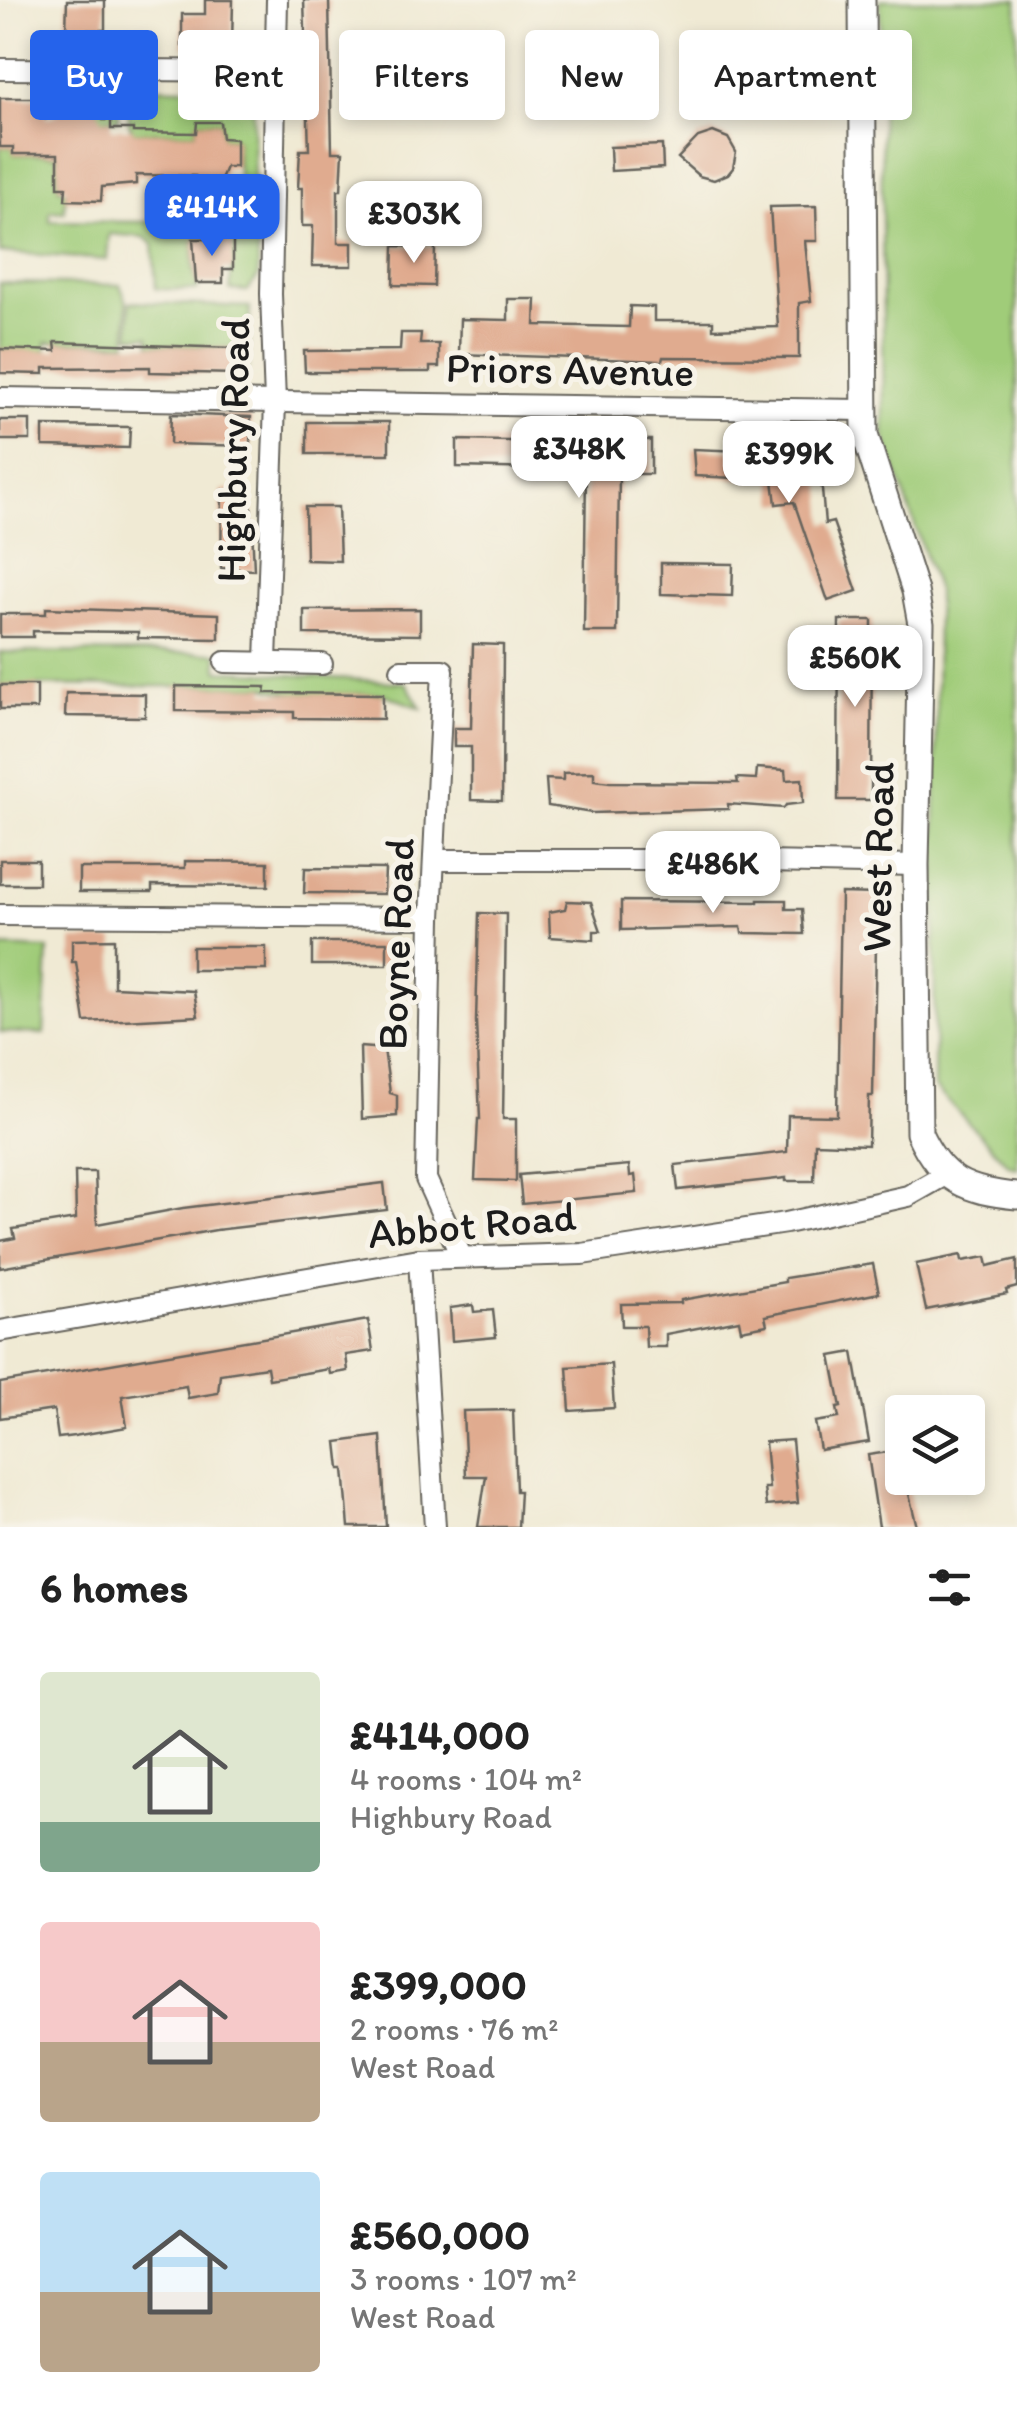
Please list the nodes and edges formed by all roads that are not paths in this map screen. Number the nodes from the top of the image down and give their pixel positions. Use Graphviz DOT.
graph roads {
  1 [pos="277,0"];
  2 [pos="862,0"];
  3 [pos="277,30"];
  4 [pos="0,69"];
  5 [pos="178,70"];
  6 [pos="276,120"];
  7 [pos="0,398"];
  8 [pos="275,402"];
  9 [pos="864,410"];
  10 [pos="266,661"];
  11 [pos="225,662"];
  12 [pos="322,664"];
  13 [pos="401,670"];
  14 [pos="435,860"];
  15 [pos="916,866"];
  16 [pos="0,915"];
  17 [pos="431,918"];
  18 [pos="945,1175"];
  19 [pos="1017,1196"];
  20 [pos="461,1256"];
  21 [pos="419,1259"];
  22 [pos="0,1332"];
  23 [pos="435,1527"];
  1 -- 3 [label="street, Highbury Road"];
  2 -- 9 [label="street, West Road"];
  4 -- 5 [label="street"];
  6 -- 8 [label="street, Highbury Road"];
  7 -- 8 [label="street, Priors Avenue"];
  8 -- 9 [label="street, Priors Avenue"];
  8 -- 10 [label="street, Highbury Road"];
  9 -- 15 [label="street, West Road"];
  10 -- 11 [label="street"];
  10 -- 12 [label="street"];
  13 -- 14 [label="street, Boyne Road"];
  14 -- 15 [label="street"];
  14 -- 17 [label="street, Boyne Road"];
  15 -- 18 [label="street, West Road"];
  16 -- 17 [label="street"];
  17 -- 20 [label="street, Boyne Road"];
  18 -- 19 [label="street"];
  18 -- 20 [label="street, Abbot Road"];
  20 -- 21 [label="street, Abbot Road"];
  21 -- 22 [label="street, Abbot Road"];
  21 -- 23 [label="street"];
}
